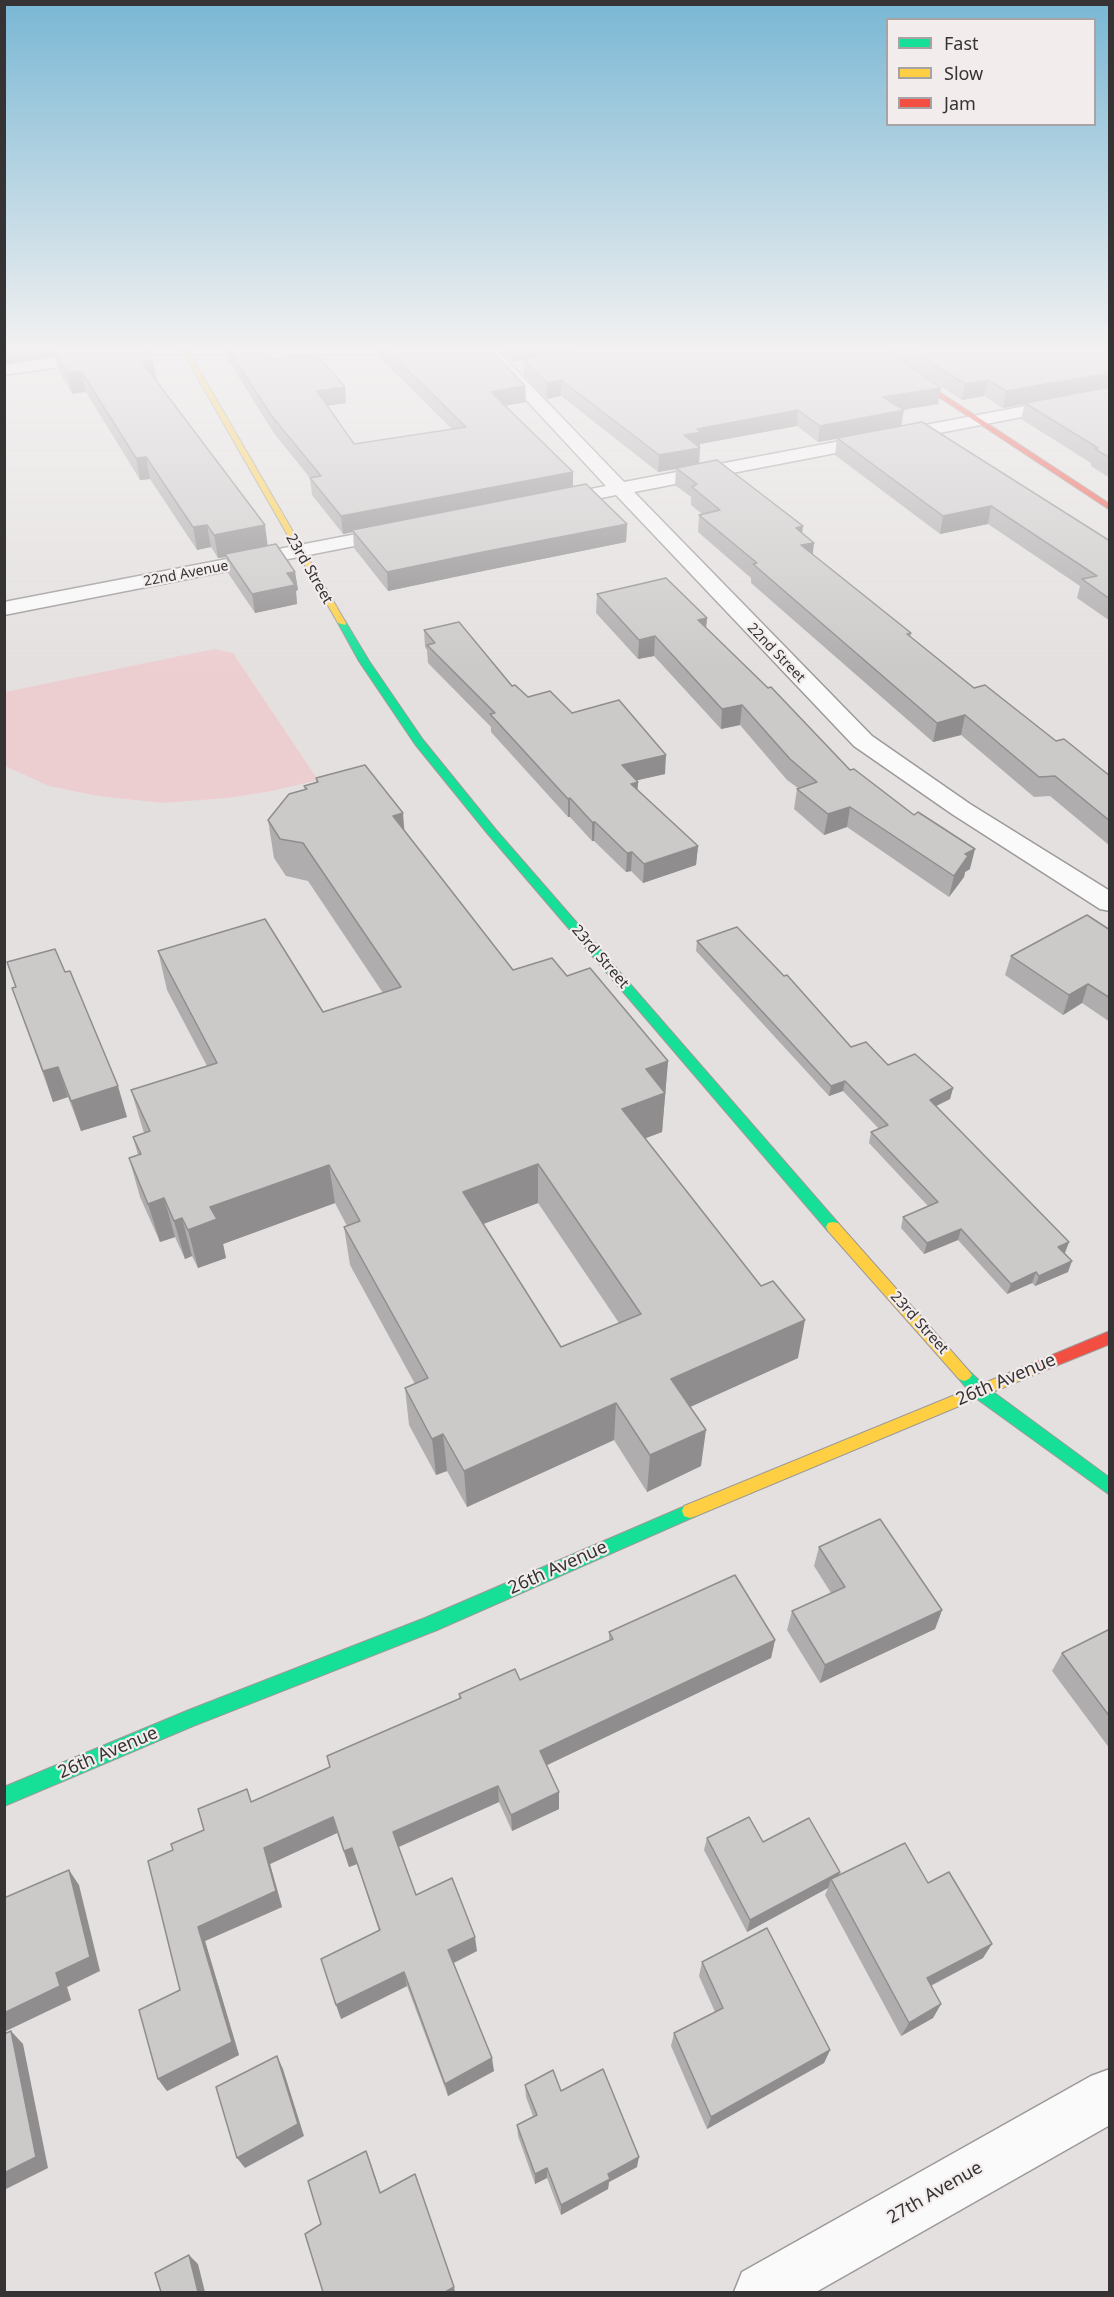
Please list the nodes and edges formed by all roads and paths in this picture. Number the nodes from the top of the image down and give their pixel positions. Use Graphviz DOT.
graph roads {
  1 [pos="245,456"];
  2 [pos="593,456"];
  3 [pos="790,456"];
  4 [pos="1031,456"];
  5 [pos="620,488"];
  6 [pos="529,506"];
  7 [pos="1110,508"];
  8 [pos="414,529"];
  9 [pos="300,552"];
  10 [pos="4,609"];
  11 [pos="1110,903"];
  12 [pos="1110,1337"];
  13 [pos="979,1392"];
  14 [pos="1110,1488"];
  15 [pos="4,1797"];
  16 [pos="1110,2095"];
  17 [pos="762,2292"];
  1 -- 9 [label="street, 23rd Street"];
  2 -- 5 [label="street, 22nd Street"];
  3 -- 5 [label="street"];
  4 -- 7 [label="street"];
  5 -- 6 [label="street"];
  5 -- 11 [label="street, 22nd Street"];
  8 -- 9 [label="street, 22nd Avenue"];
  9 -- 10 [label="street, 22nd Avenue"];
  9 -- 13 [label="street, 23rd Street"];
  12 -- 13 [label="street, 26th Avenue"];
  13 -- 14 [label="street, 23rd Street"];
  13 -- 15 [label="street, 26th Avenue"];
  16 -- 17 [label="street, 27th Avenue"];
}
